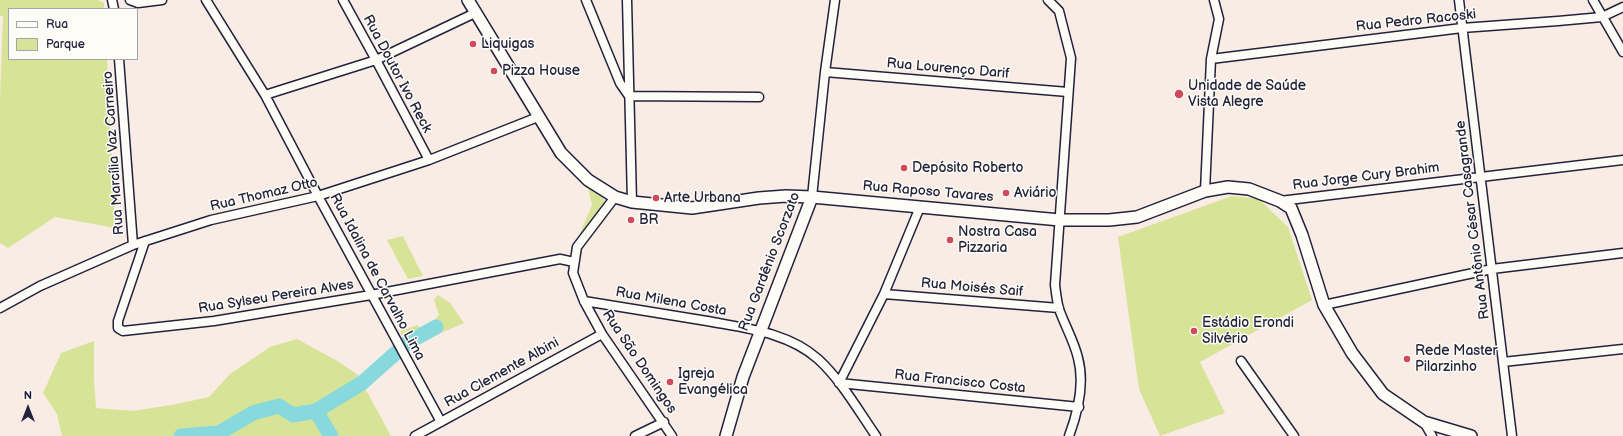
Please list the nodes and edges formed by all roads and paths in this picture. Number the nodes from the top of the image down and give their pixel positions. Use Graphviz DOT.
graph roads {
  1 [pos="130,0"];
  2 [pos="162,0"];
  3 [pos="206,0"];
  4 [pos="342,0"];
  5 [pos="468,0"];
  6 [pos="586,0"];
  7 [pos="627,0"];
  8 [pos="835,0"];
  9 [pos="1048,0"];
  10 [pos="1214,0"];
  11 [pos="1459,0"];
  12 [pos="1593,0"];
  13 [pos="1623,7"];
  14 [pos="475,13"];
  15 [pos="1602,16"];
  16 [pos="1462,28"];
  17 [pos="1623,52"];
  18 [pos="1211,59"];
  19 [pos="119,60"];
  20 [pos="376,60"];
  21 [pos="825,72"];
  22 [pos="1068,92"];
  23 [pos="265,95"];
  24 [pos="629,96"];
  25 [pos="759,98"];
  26 [pos="538,117"];
  27 [pos="429,160"];
  28 [pos="1623,160"];
  29 [pos="1480,177"];
  30 [pos="1205,191"];
  31 [pos="318,196"];
  32 [pos="615,197"];
  33 [pos="812,197"];
  34 [pos="1280,201"];
  35 [pos="632,202"];
  36 [pos="920,207"];
  37 [pos="1060,220"];
  38 [pos="145,241"];
  39 [pos="133,245"];
  40 [pos="1623,253"];
  41 [pos="574,262"];
  42 [pos="1492,269"];
  43 [pos="884,294"];
  44 [pos="371,295"];
  45 [pos="584,301"];
  46 [pos="1324,305"];
  47 [pos="0,308"];
  48 [pos="1059,308"];
  49 [pos="760,331"];
  50 [pos="602,334"];
  51 [pos="1623,349"];
  52 [pos="1241,361"];
  53 [pos="1503,362"];
  54 [pos="839,383"];
  55 [pos="1078,407"];
  56 [pos="441,422"];
  57 [pos="664,422"];
  58 [pos="1424,422"];
  59 [pos="414,436"];
  60 [pos="635,436"];
  61 [pos="672,436"];
  62 [pos="726,436"];
  63 [pos="876,436"];
  64 [pos="1069,436"];
  65 [pos="1294,436"];
  66 [pos="1432,436"];
  67 [pos="1471,436"];
  68 [pos="1512,436"];
  1 -- 2 [label="street"];
  3 -- 23 [label="street, Rua Idalina de Carvalho Lima"];
  4 -- 20 [label="street, Rua Doutor Ivo Reck"];
  5 -- 14 [label="main road, Rua Raposo Tavares"];
  6 -- 24 [label="street"];
  7 -- 24 [label="street"];
  8 -- 21 [label="street, Rua Gardênio Scorzato"];
  9 -- 22 [label="street"];
  10 -- 18 [label="street"];
  11 -- 16 [label="street, Rua Antônio César Casagrande"];
  12 -- 15 [label="street"];
  13 -- 15 [label="street, Rua Pedro Racoski"];
  14 -- 20 [label="street"];
  14 -- 26 [label="main road, Rua Raposo Tavares"];
  15 -- 16 [label="street, Rua Pedro Racoski"];
  15 -- 17 [label="street"];
  16 -- 18 [label="street, Rua Pedro Racoski"];
  16 -- 29 [label="street, Rua Antônio César Casagrande"];
  18 -- 30 [label="street"];
  19 -- 39 [label="street, Rua Marcília Vaz Carneiro"];
  20 -- 23 [label="street"];
  20 -- 27 [label="street, Rua Doutor Ivo Reck"];
  21 -- 22 [label="street, Rua Lourenço Darif"];
  21 -- 33 [label="street, Rua Gardênio Scorzato"];
  22 -- 37 [label="street"];
  23 -- 31 [label="street, Rua Idalina de Carvalho Lima"];
  24 -- 25 [label="street"];
  24 -- 35 [label="street"];
  26 -- 27 [label="street, Rua Thomaz Otto"];
  26 -- 32 [label="main road, Rua Raposo Tavares"];
  27 -- 31 [label="street, Rua Thomaz Otto"];
  28 -- 29 [label="street, Rua Jorge Cury Brahim"];
  29 -- 34 [label="street, Rua Jorge Cury Brahim"];
  29 -- 42 [label="street, Rua Antônio César Casagrande"];
  30 -- 34 [label="main road, Rua Raposo Tavares"];
  30 -- 37 [label="main road, Rua Raposo Tavares"];
  31 -- 38 [label="street, Rua Thomaz Otto"];
  31 -- 44 [label="street, Rua Idalina de Carvalho Lima"];
  32 -- 35 [label="main road, Rua Raposo Tavares"];
  32 -- 41 [label="street, Rua São Domingos"];
  33 -- 35 [label="main road, Rua Raposo Tavares"];
  33 -- 36 [label="main road, Rua Raposo Tavares"];
  33 -- 49 [label="main road, Rua Gardênio Scorzato"];
  34 -- 46 [label="main road, Rua Raposo Tavares"];
  36 -- 37 [label="main road, Rua Raposo Tavares"];
  36 -- 43 [label="street"];
  37 -- 48 [label="street"];
  38 -- 39 [label="street, Rua Thomaz Otto"];
  38 -- 44 [label="street, Rua Sylseu Pereira Alves"];
  39 -- 47 [label="street, Rua Thomaz Otto"];
  40 -- 42 [label="street"];
  41 -- 44 [label="street, Rua Sylseu Pereira Alves"];
  41 -- 45 [label="street, Rua São Domingos"];
  42 -- 46 [label="street"];
  42 -- 53 [label="street, Rua Antônio César Casagrande"];
  43 -- 48 [label="street, Rua Moisés Saif"];
  43 -- 54 [label="street"];
  44 -- 56 [label="street, Rua Idalina de Carvalho Lima"];
  45 -- 49 [label="street, Rua Milena Costa"];
  45 -- 50 [label="street, Rua São Domingos"];
  46 -- 58 [label="main road, Rua Raposo Tavares"];
  48 -- 55 [label="street"];
  49 -- 54 [label="street, Rua Milena Costa"];
  49 -- 62 [label="main road, Rua Gardênio Scorzato"];
  50 -- 56 [label="street, Rua Clemente Albini"];
  50 -- 57 [label="street, Rua São Domingos"];
  51 -- 53 [label="street"];
  52 -- 65 [label="street"];
  53 -- 68 [label="street, Rua Antônio César Casagrande"];
  54 -- 55 [label="street, Rua Francisco Costa"];
  54 -- 63 [label="street, Rua Milena Costa"];
  55 -- 64 [label="street"];
  56 -- 59 [label="street, Rua Clemente Albini"];
  57 -- 60 [label="street"];
  57 -- 61 [label="street, Rua São Domingos"];
  58 -- 66 [label="street"];
  58 -- 67 [label="main road, Rua Raposo Tavares"];
}
